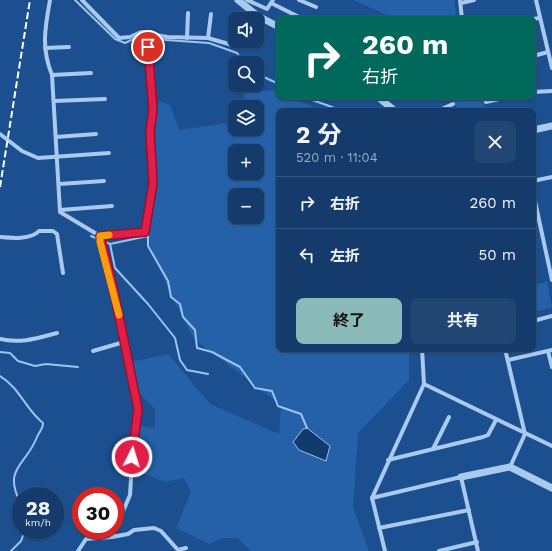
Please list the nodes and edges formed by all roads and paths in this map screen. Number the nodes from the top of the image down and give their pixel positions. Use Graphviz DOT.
graph roads {
  1 [pos="50,0"];
  2 [pos="82,0"];
  3 [pos="238,0"];
  4 [pos="247,0"];
  5 [pos="299,0"];
  6 [pos="474,0"];
  7 [pos="536,0"];
  8 [pos="272,1"];
  9 [pos="460,2"];
  10 [pos="316,7"];
  11 [pos="188,13"];
  12 [pos="210,14"];
  13 [pos="297,16"];
  14 [pos="462,16"];
  15 [pos="540,18"];
  16 [pos="536,19"];
  17 [pos="276,26"];
  18 [pos="136,35"];
  19 [pos="187,38"];
  20 [pos="208,38"];
  21 [pos="228,44"];
  22 [pos="69,47"];
  23 [pos="45,48"];
  24 [pos="548,52"];
  25 [pos="536,55"];
  26 [pos="552,68"];
  27 [pos="91,73"];
  28 [pos="52,76"];
  29 [pos="552,91"];
  30 [pos="536,92"];
  31 [pos="106,99"];
  32 [pos="382,100"];
  33 [pos="485,100"];
  34 [pos="495,100"];
  35 [pos="54,101"];
  36 [pos="453,104"];
  37 [pos="391,108"];
  38 [pos="444,108"];
  39 [pos="551,127"];
  40 [pos="536,130"];
  41 [pos="0,134"];
  42 [pos="96,134"];
  43 [pos="56,137"];
  44 [pos="109,153"];
  45 [pos="57,156"];
  46 [pos="552,177"];
  47 [pos="536,180"];
  48 [pos="104,181"];
  49 [pos="59,184"];
  50 [pos="112,206"];
  51 [pos="536,206"];
  52 [pos="60,210"];
  53 [pos="100,236"];
  54 [pos="0,237"];
  55 [pos="63,273"];
  56 [pos="552,280"];
  57 [pos="552,316"];
  58 [pos="536,320"];
  59 [pos="58,333"];
  60 [pos="0,339"];
  61 [pos="124,342"];
  62 [pos="93,351"];
  63 [pos="550,351"];
  64 [pos="422,352"];
  65 [pos="506,352"];
  66 [pos="508,360"];
  67 [pos="552,367"];
  68 [pos="424,384"];
  69 [pos="449,417"];
  70 [pos="496,420"];
  71 [pos="525,434"];
  72 [pos="552,446"];
  73 [pos="433,449"];
  74 [pos="388,460"];
  75 [pos="510,467"];
  76 [pos="461,477"];
  77 [pos="552,488"];
  78 [pos="372,498"];
  79 [pos="124,509"];
  80 [pos="469,510"];
  81 [pos="379,528"];
  82 [pos="124,535"];
  83 [pos="86,539"];
  84 [pos="477,542"];
  85 [pos="186,548"];
  86 [pos="78,551"];
  87 [pos="385,551"];
  88 [pos="439,551"];
  89 [pos="478,551"];
  1 -- 23 [label="street"];
  2 -- 18 [label="street"];
  3 -- 17 [label="street"];
  4 -- 8 [label="street"];
  5 -- 10 [label="street"];
  6 -- 9 [label="street"];
  7 -- 15 [label="street"];
  8 -- 13 [label="street"];
  9 -- 14 [label="street"];
  11 -- 19 [label="street"];
  12 -- 20 [label="street"];
  15 -- 16 [label="street"];
  15 -- 24 [label="street"];
  18 -- 19 [label="street"];
  18 -- 53 [label="street"];
  19 -- 20 [label="street"];
  20 -- 21 [label="street"];
  22 -- 23 [label="street"];
  23 -- 28 [label="street"];
  24 -- 25 [label="street"];
  24 -- 26 [label="street"];
  27 -- 28 [label="street"];
  28 -- 35 [label="street"];
  29 -- 30 [label="street"];
  31 -- 35 [label="street"];
  32 -- 37 [label="street"];
  33 -- 34 [label="street"];
  35 -- 43 [label="street"];
  36 -- 38 [label="street"];
  39 -- 40 [label="street"];
  41 -- 45 [label="street"];
  42 -- 43 [label="street"];
  43 -- 45 [label="street"];
  44 -- 45 [label="street"];
  45 -- 49 [label="street"];
  46 -- 47 [label="street"];
  48 -- 49 [label="street"];
  49 -- 52 [label="street"];
  50 -- 52 [label="street"];
  51 -- 56 [label="street"];
  52 -- 53 [label="street"];
  53 -- 61 [label="street"];
  54 -- 55 [label="street"];
  57 -- 58 [label="street"];
  59 -- 60 [label="street"];
  61 -- 62 [label="street"];
  61 -- 79 [label="street"];
  63 -- 66 [label="street"];
  63 -- 67 [label="street"];
  64 -- 68 [label="street"];
  65 -- 66 [label="street"];
  66 -- 71 [label="street"];
  68 -- 70 [label="street"];
  68 -- 74 [label="street"];
  69 -- 73 [label="street"];
  70 -- 71 [label="street"];
  70 -- 73 [label="street"];
  71 -- 72 [label="street"];
  71 -- 75 [label="street"];
  73 -- 74 [label="street"];
  74 -- 78 [label="street"];
  75 -- 76 [label="street"];
  75 -- 77 [label="street"];
  76 -- 78 [label="street"];
  76 -- 80 [label="street"];
  78 -- 81 [label="street"];
  80 -- 81 [label="street"];
  80 -- 84 [label="street"];
  81 -- 87 [label="street"];
  82 -- 85 [label="street"];
  83 -- 86 [label="street"];
  84 -- 88 [label="street"];
  84 -- 89 [label="street"];
}
